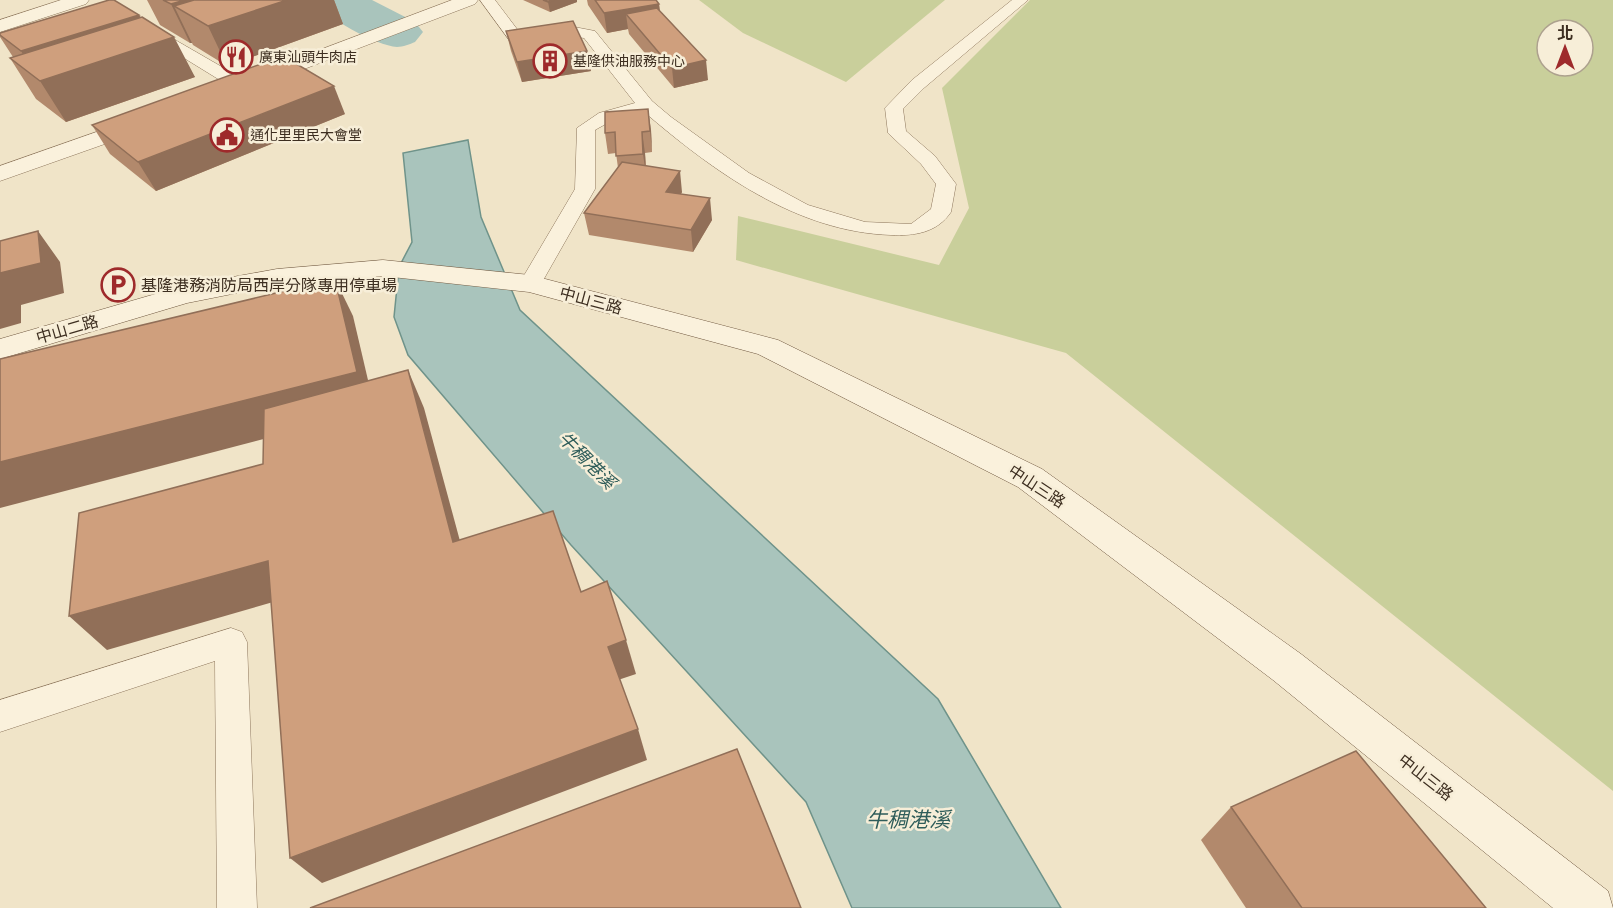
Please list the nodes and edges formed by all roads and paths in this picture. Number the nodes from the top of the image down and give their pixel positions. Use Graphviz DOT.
graph roads {
  1 [pos="80,0"];
  2 [pos="469,0"];
  3 [pos="487,0"];
  4 [pos="1020,0"];
  5 [pos="0,26"];
  6 [pos="136,33"];
  7 [pos="242,86"];
  8 [pos="221,94"];
  9 [pos="646,105"];
  10 [pos="167,114"];
  11 [pos="0,174"];
  12 [pos="383,268"];
  13 [pos="523,283"];
  14 [pos="0,349"];
  15 [pos="0,716"];
  16 [pos="237,908"];
  17 [pos="1591,908"];
  1 -- 5 [label="street"];
  2 -- 7 [label="street"];
  3 -- 9 [label="lane"];
  4 -- 9 [label="lane"];
  6 -- 7 [label="lane"];
  7 -- 8 [label="street"];
  9 -- 13 [label="lane"];
  10 -- 11 [label="street"];
  12 -- 13 [label="street, 中山三路"];
  12 -- 14 [label="street, 中山二路"];
  13 -- 17 [label="street, 中山三路"];
  15 -- 16 [label="lane"];
}
